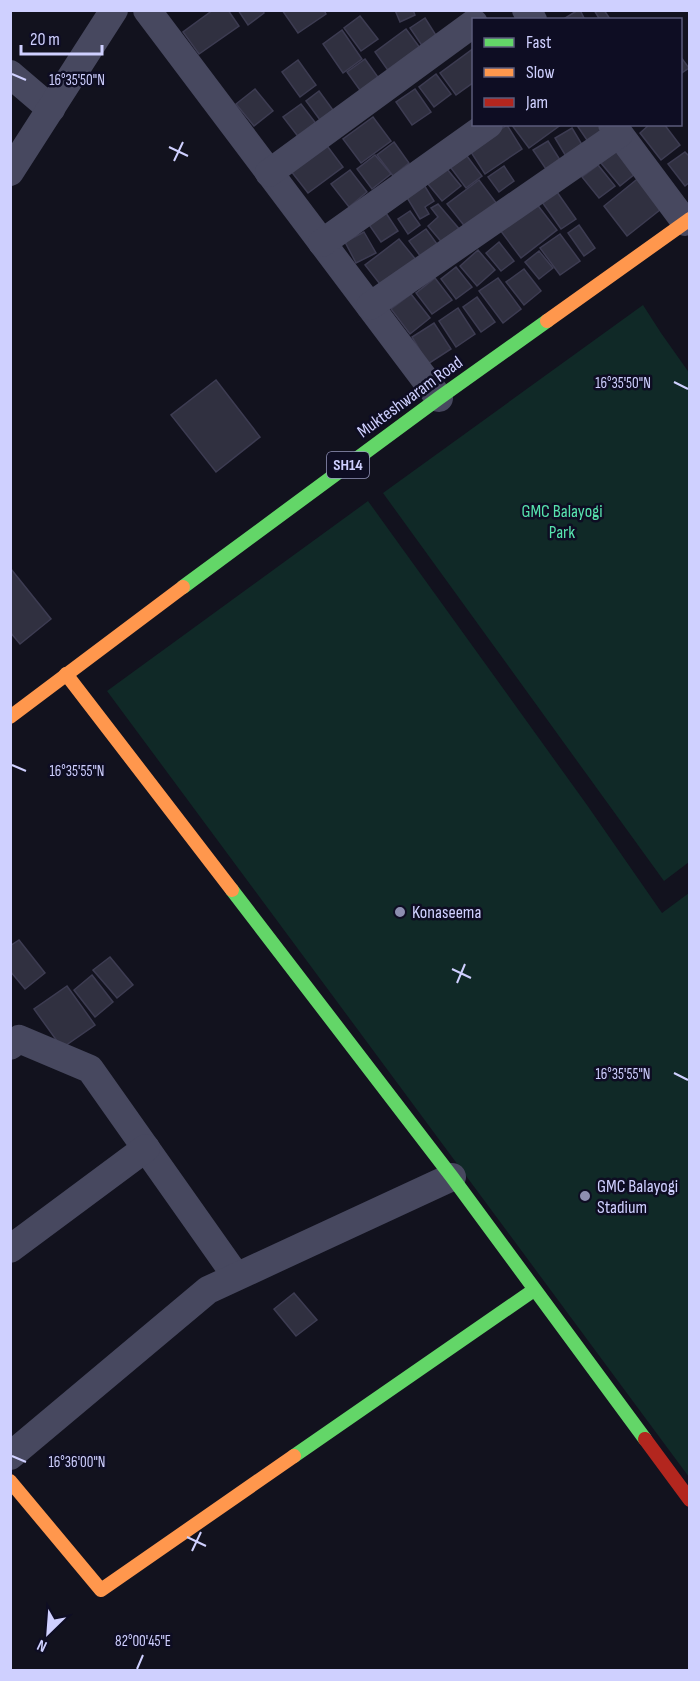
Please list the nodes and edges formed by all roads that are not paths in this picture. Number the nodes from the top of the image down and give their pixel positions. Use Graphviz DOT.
graph roads {
  1 [pos="114,10"];
  2 [pos="147,10"];
  3 [pos="472,24"];
  4 [pos="10,74"];
  5 [pos="51,109"];
  6 [pos="486,126"];
  7 [pos="616,129"];
  8 [pos="10,172"];
  9 [pos="269,173"];
  10 [pos="687,220"];
  11 [pos="322,243"];
  12 [pos="370,306"];
  13 [pos="439,398"];
  14 [pos="66,674"];
  15 [pos="10,717"];
  16 [pos="10,1046"];
  17 [pos="146,1148"];
  18 [pos="452,1177"];
  19 [pos="10,1249"];
  20 [pos="236,1276"];
  21 [pos="534,1290"];
  22 [pos="10,1456"];
  23 [pos="10,1481"];
  24 [pos="690,1500"];
  1 -- 5 [label="street"];
  2 -- 9 [label="street"];
  3 -- 9 [label="street"];
  4 -- 5 [label="street"];
  5 -- 8 [label="street"];
  6 -- 11 [label="street"];
  7 -- 10 [label="street"];
  7 -- 12 [label="street"];
  9 -- 11 [label="street"];
  10 -- 13 [label="street, Mukteshwaram Road / SH14"];
  11 -- 12 [label="street"];
  12 -- 13 [label="street"];
  13 -- 14 [label="street, Mukteshwaram Road / SH14"];
  14 -- 15 [label="street, Mukteshwaram Road / SH14"];
  14 -- 18 [label="street"];
  16 -- 17 [label="street"];
  17 -- 19 [label="street"];
  17 -- 20 [label="street"];
  18 -- 20 [label="street"];
  18 -- 21 [label="street"];
  20 -- 22 [label="street"];
  21 -- 23 [label="street"];
  21 -- 24 [label="street"];
}
